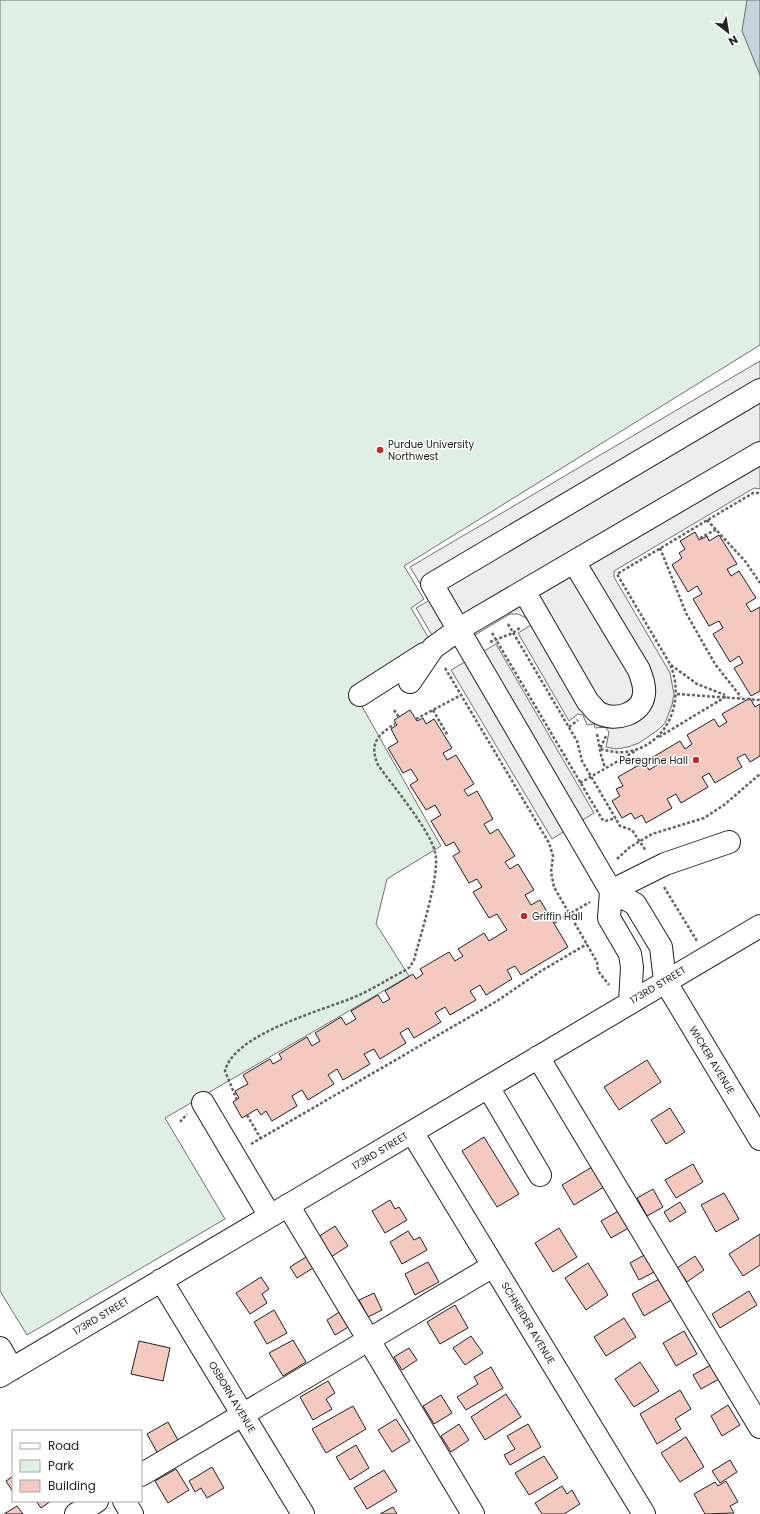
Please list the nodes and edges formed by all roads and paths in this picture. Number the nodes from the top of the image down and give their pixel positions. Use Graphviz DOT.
graph roads {
  1 [pos="760,390"];
  2 [pos="760,453"];
  3 [pos="760,495"];
  4 [pos="707,520"];
  5 [pos="717,529"];
  6 [pos="700,538"];
  7 [pos="660,548"];
  8 [pos="574,562"];
  9 [pos="760,583"];
  10 [pos="524,591"];
  11 [pos="490,611"];
  12 [pos="538,616"];
  13 [pos="459,629"];
  14 [pos="513,633"];
  15 [pos="496,639"];
  16 [pos="433,648"];
  17 [pos="472,653"];
  18 [pos="670,664"];
  19 [pos="410,682"];
  20 [pos="677,694"];
  21 [pos="360,695"];
  22 [pos="461,695"];
  23 [pos="727,696"];
  24 [pos="741,697"];
  25 [pos="760,700"];
  26 [pos="394,710"];
  27 [pos="433,710"];
  28 [pos="399,717"];
  29 [pos="582,719"];
  30 [pos="416,720"];
  31 [pos="394,724"];
  32 [pos="569,727"];
  33 [pos="597,731"];
  34 [pos="448,736"];
  35 [pos="656,738"];
  36 [pos="639,748"];
  37 [pos="600,749"];
  38 [pos="605,768"];
  39 [pos="591,777"];
  40 [pos="580,783"];
  41 [pos="616,818"];
  42 [pos="729,842"];
  43 [pos="654,870"];
  44 [pos="611,891"];
  45 [pos="760,926"];
  46 [pos="587,944"];
  47 [pos="706,957"];
  48 [pos="665,981"];
  49 [pos="628,1004"];
  50 [pos="538,1057"];
  51 [pos="488,1087"];
  52 [pos="237,1100"];
  53 [pos="203,1103"];
  54 [pos="247,1115"];
  55 [pos="412,1132"];
  56 [pos="261,1139"];
  57 [pos="760,1139"];
  58 [pos="234,1155"];
  59 [pos="540,1175"];
  60 [pos="279,1210"];
  61 [pos="493,1266"];
  62 [pos="161,1280"];
  63 [pos="368,1340"];
  64 [pos="0,1348"];
  65 [pos="6,1373"];
  66 [pos="242,1414"];
  67 [pos="760,1427"];
  68 [pos="142,1474"];
  69 [pos="95,1502"];
  70 [pos="125,1502"];
  71 [pos="76,1514"];
  72 [pos="132,1514"];
  73 [pos="302,1514"];
  74 [pos="474,1514"];
  75 [pos="644,1514"];
  1 -- 13 [label="street"];
  2 -- 8 [label="street"];
  3 -- 4 [label="path"];
  4 -- 5 [label="path"];
  4 -- 7 [label="path"];
  5 -- 6 [label="path"];
  5 -- 9 [label="path"];
  7 -- 18 [label="path"];
  7 -- 24 [label="path"];
  8 -- 10 [label="street"];
  8 -- 12 [label="street"];
  10 -- 11 [label="street"];
  10 -- 12 [label="street"];
  11 -- 13 [label="street"];
  11 -- 14 [label="path"];
  11 -- 15 [label="path"];
  12 -- 14 [label="path"];
  13 -- 16 [label="street"];
  13 -- 17 [label="street"];
  14 -- 15 [label="path"];
  14 -- 32 [label="path"];
  15 -- 17 [label="path"];
  15 -- 40 [label="path"];
  16 -- 19 [label="street"];
  16 -- 21 [label="street"];
  16 -- 22 [label="path"];
  17 -- 44 [label="street"];
  18 -- 20 [label="path"];
  18 -- 23 [label="path"];
  20 -- 23 [label="path"];
  20 -- 35 [label="path"];
  22 -- 27 [label="path"];
  22 -- 46 [label="path"];
  23 -- 24 [label="path"];
  23 -- 35 [label="path"];
  24 -- 25 [label="path"];
  26 -- 28 [label="path"];
  27 -- 30 [label="path"];
  27 -- 34 [label="path"];
  29 -- 32 [label="path"];
  31 -- 52 [label="path"];
  32 -- 39 [label="path"];
  33 -- 37 [label="path"];
  35 -- 36 [label="path"];
  36 -- 37 [label="path"];
  36 -- 38 [label="path"];
  37 -- 38 [label="path"];
  38 -- 39 [label="path"];
  39 -- 40 [label="path"];
  39 -- 41 [label="path"];
  40 -- 41 [label="path"];
  41 -- 43 [label="path"];
  42 -- 43 [label="street"];
  43 -- 44 [label="street"];
  43 -- 47 [label="path"];
  44 -- 48 [label="street"];
  44 -- 49 [label="street"];
  45 -- 47 [label="street, 173RD STREET"];
  46 -- 49 [label="path"];
  46 -- 56 [label="path"];
  47 -- 48 [label="street, 173RD STREET"];
  48 -- 49 [label="street, 173RD STREET"];
  48 -- 57 [label="street, WICKER AVENUE"];
  49 -- 50 [label="street, 173RD STREET"];
  50 -- 51 [label="street, 173RD STREET"];
  50 -- 67 [label="street"];
  51 -- 55 [label="street, 173RD STREET"];
  51 -- 59 [label="street"];
  53 -- 58 [label="street"];
  54 -- 56 [label="path"];
  55 -- 60 [label="street, 173RD STREET"];
  55 -- 61 [label="street, SCHNEIDER AVENUE"];
  56 -- 58 [label="path"];
  58 -- 60 [label="street"];
  60 -- 62 [label="street, 173RD STREET"];
  60 -- 63 [label="street"];
  61 -- 63 [label="street"];
  61 -- 75 [label="street, SCHNEIDER AVENUE"];
  62 -- 65 [label="street, 173RD STREET"];
  62 -- 66 [label="street, OSBORN AVENUE"];
  63 -- 66 [label="street"];
  63 -- 74 [label="street"];
  64 -- 65 [label="street"];
  66 -- 68 [label="street"];
  66 -- 73 [label="street, OSBORN AVENUE"];
  69 -- 71 [label="street"];
  70 -- 72 [label="street"];
}
